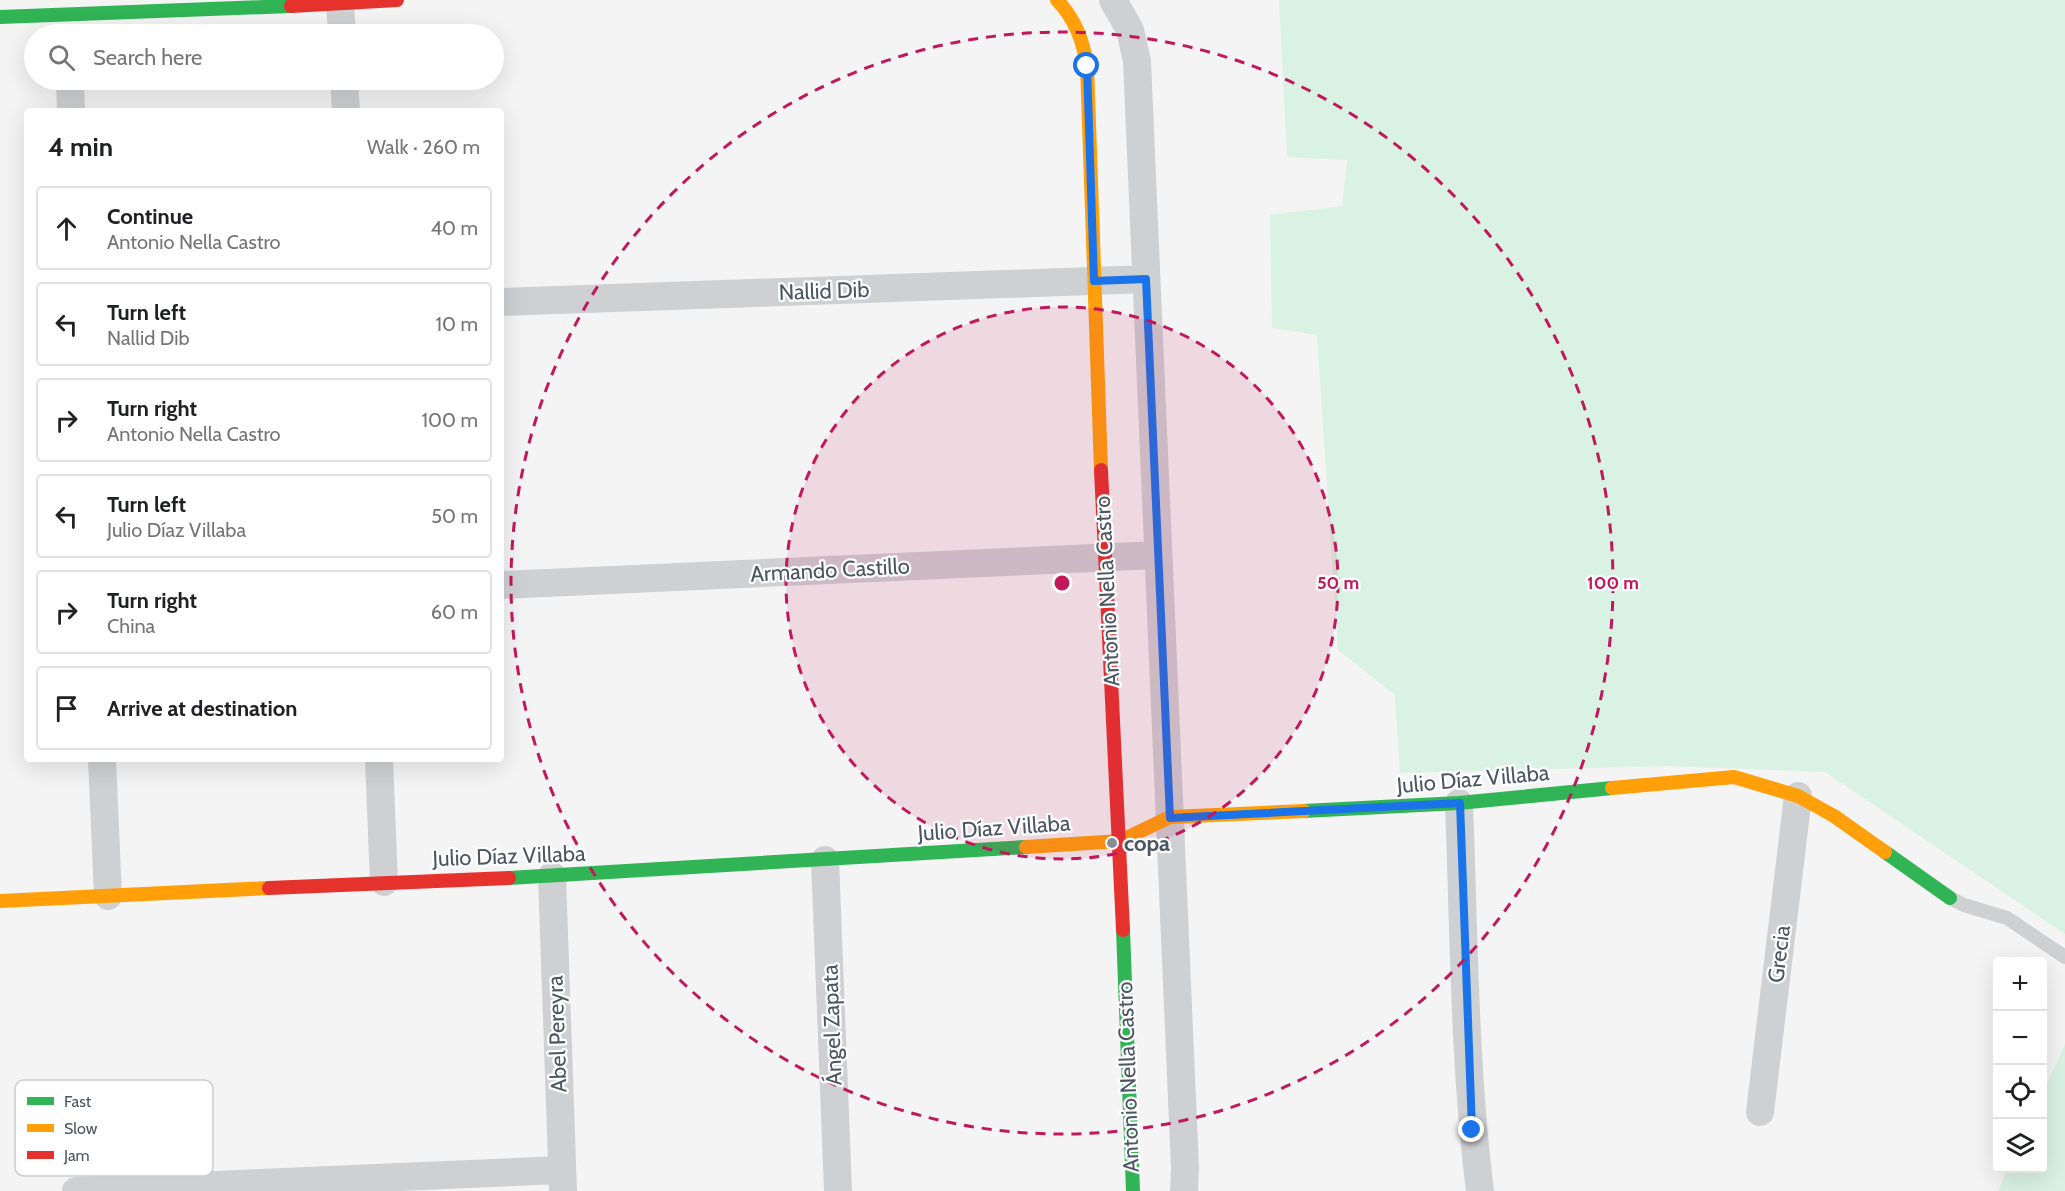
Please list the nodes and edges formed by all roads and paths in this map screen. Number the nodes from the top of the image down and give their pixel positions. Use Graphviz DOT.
graph roads {
  1 [pos="397,0"];
  2 [pos="1057,0"];
  3 [pos="1113,0"];
  4 [pos="340,4"];
  5 [pos="0,17"];
  6 [pos="59,24"];
  7 [pos="80,24"];
  8 [pos="341,24"];
  9 [pos="70,90"];
  10 [pos="345,90"];
  11 [pos="71,108"];
  12 [pos="346,108"];
  13 [pos="1146,279"];
  14 [pos="1094,281"];
  15 [pos="504,302"];
  16 [pos="1158,555"];
  17 [pos="1104,557"];
  18 [pos="504,585"];
  19 [pos="102,762"];
  20 [pos="379,762"];
  21 [pos="1798,796"];
  22 [pos="1460,803"];
  23 [pos="1170,818"];
  24 [pos="1120,841"];
  25 [pos="825,860"];
  26 [pos="552,876"];
  27 [pos="384,882"];
  28 [pos="108,896"];
  29 [pos="1950,898"];
  30 [pos="0,901"];
  31 [pos="2065,957"];
  32 [pos="1760,1112"];
  33 [pos="562,1181"];
  34 [pos="76,1191"];
  35 [pos="838,1191"];
  36 [pos="1133,1191"];
  37 [pos="1184,1191"];
  38 [pos="1480,1191"];
  1 -- 4 [label="street"];
  2 -- 14 [label="street, Antonio Nella Castro"];
  3 -- 13 [label="street"];
  4 -- 7 [label="street"];
  4 -- 8 [label="street"];
  5 -- 6 [label="street"];
  9 -- 11 [label="street"];
  10 -- 12 [label="street"];
  13 -- 14 [label="street, Nallid Dib"];
  13 -- 16 [label="street"];
  14 -- 15 [label="street, Nallid Dib"];
  14 -- 17 [label="street, Antonio Nella Castro"];
  16 -- 17 [label="street, Armando Castillo"];
  16 -- 23 [label="street"];
  17 -- 18 [label="street, Armando Castillo"];
  17 -- 24 [label="street, Antonio Nella Castro"];
  19 -- 28 [label="street"];
  20 -- 27 [label="street"];
  21 -- 22 [label="street, Julio Díaz Villaba"];
  21 -- 29 [label="street, Julio Díaz Villaba"];
  21 -- 32 [label="street, Grecia"];
  22 -- 23 [label="street, Julio Díaz Villaba"];
  22 -- 38 [label="street"];
  23 -- 24 [label="street, Julio Díaz Villaba"];
  23 -- 37 [label="street"];
  24 -- 25 [label="street, Julio Díaz Villaba"];
  24 -- 36 [label="street, Antonio Nella Castro"];
  25 -- 26 [label="street, Julio Díaz Villaba"];
  25 -- 35 [label="street, Ángel Zapata"];
  26 -- 27 [label="street, Julio Díaz Villaba"];
  26 -- 33 [label="street, Abel Pereyra"];
  27 -- 28 [label="street, Julio Díaz Villaba"];
  28 -- 30 [label="street, Julio Díaz Villaba"];
  29 -- 31 [label="lane"];
  33 -- 34 [label="street"];
}
